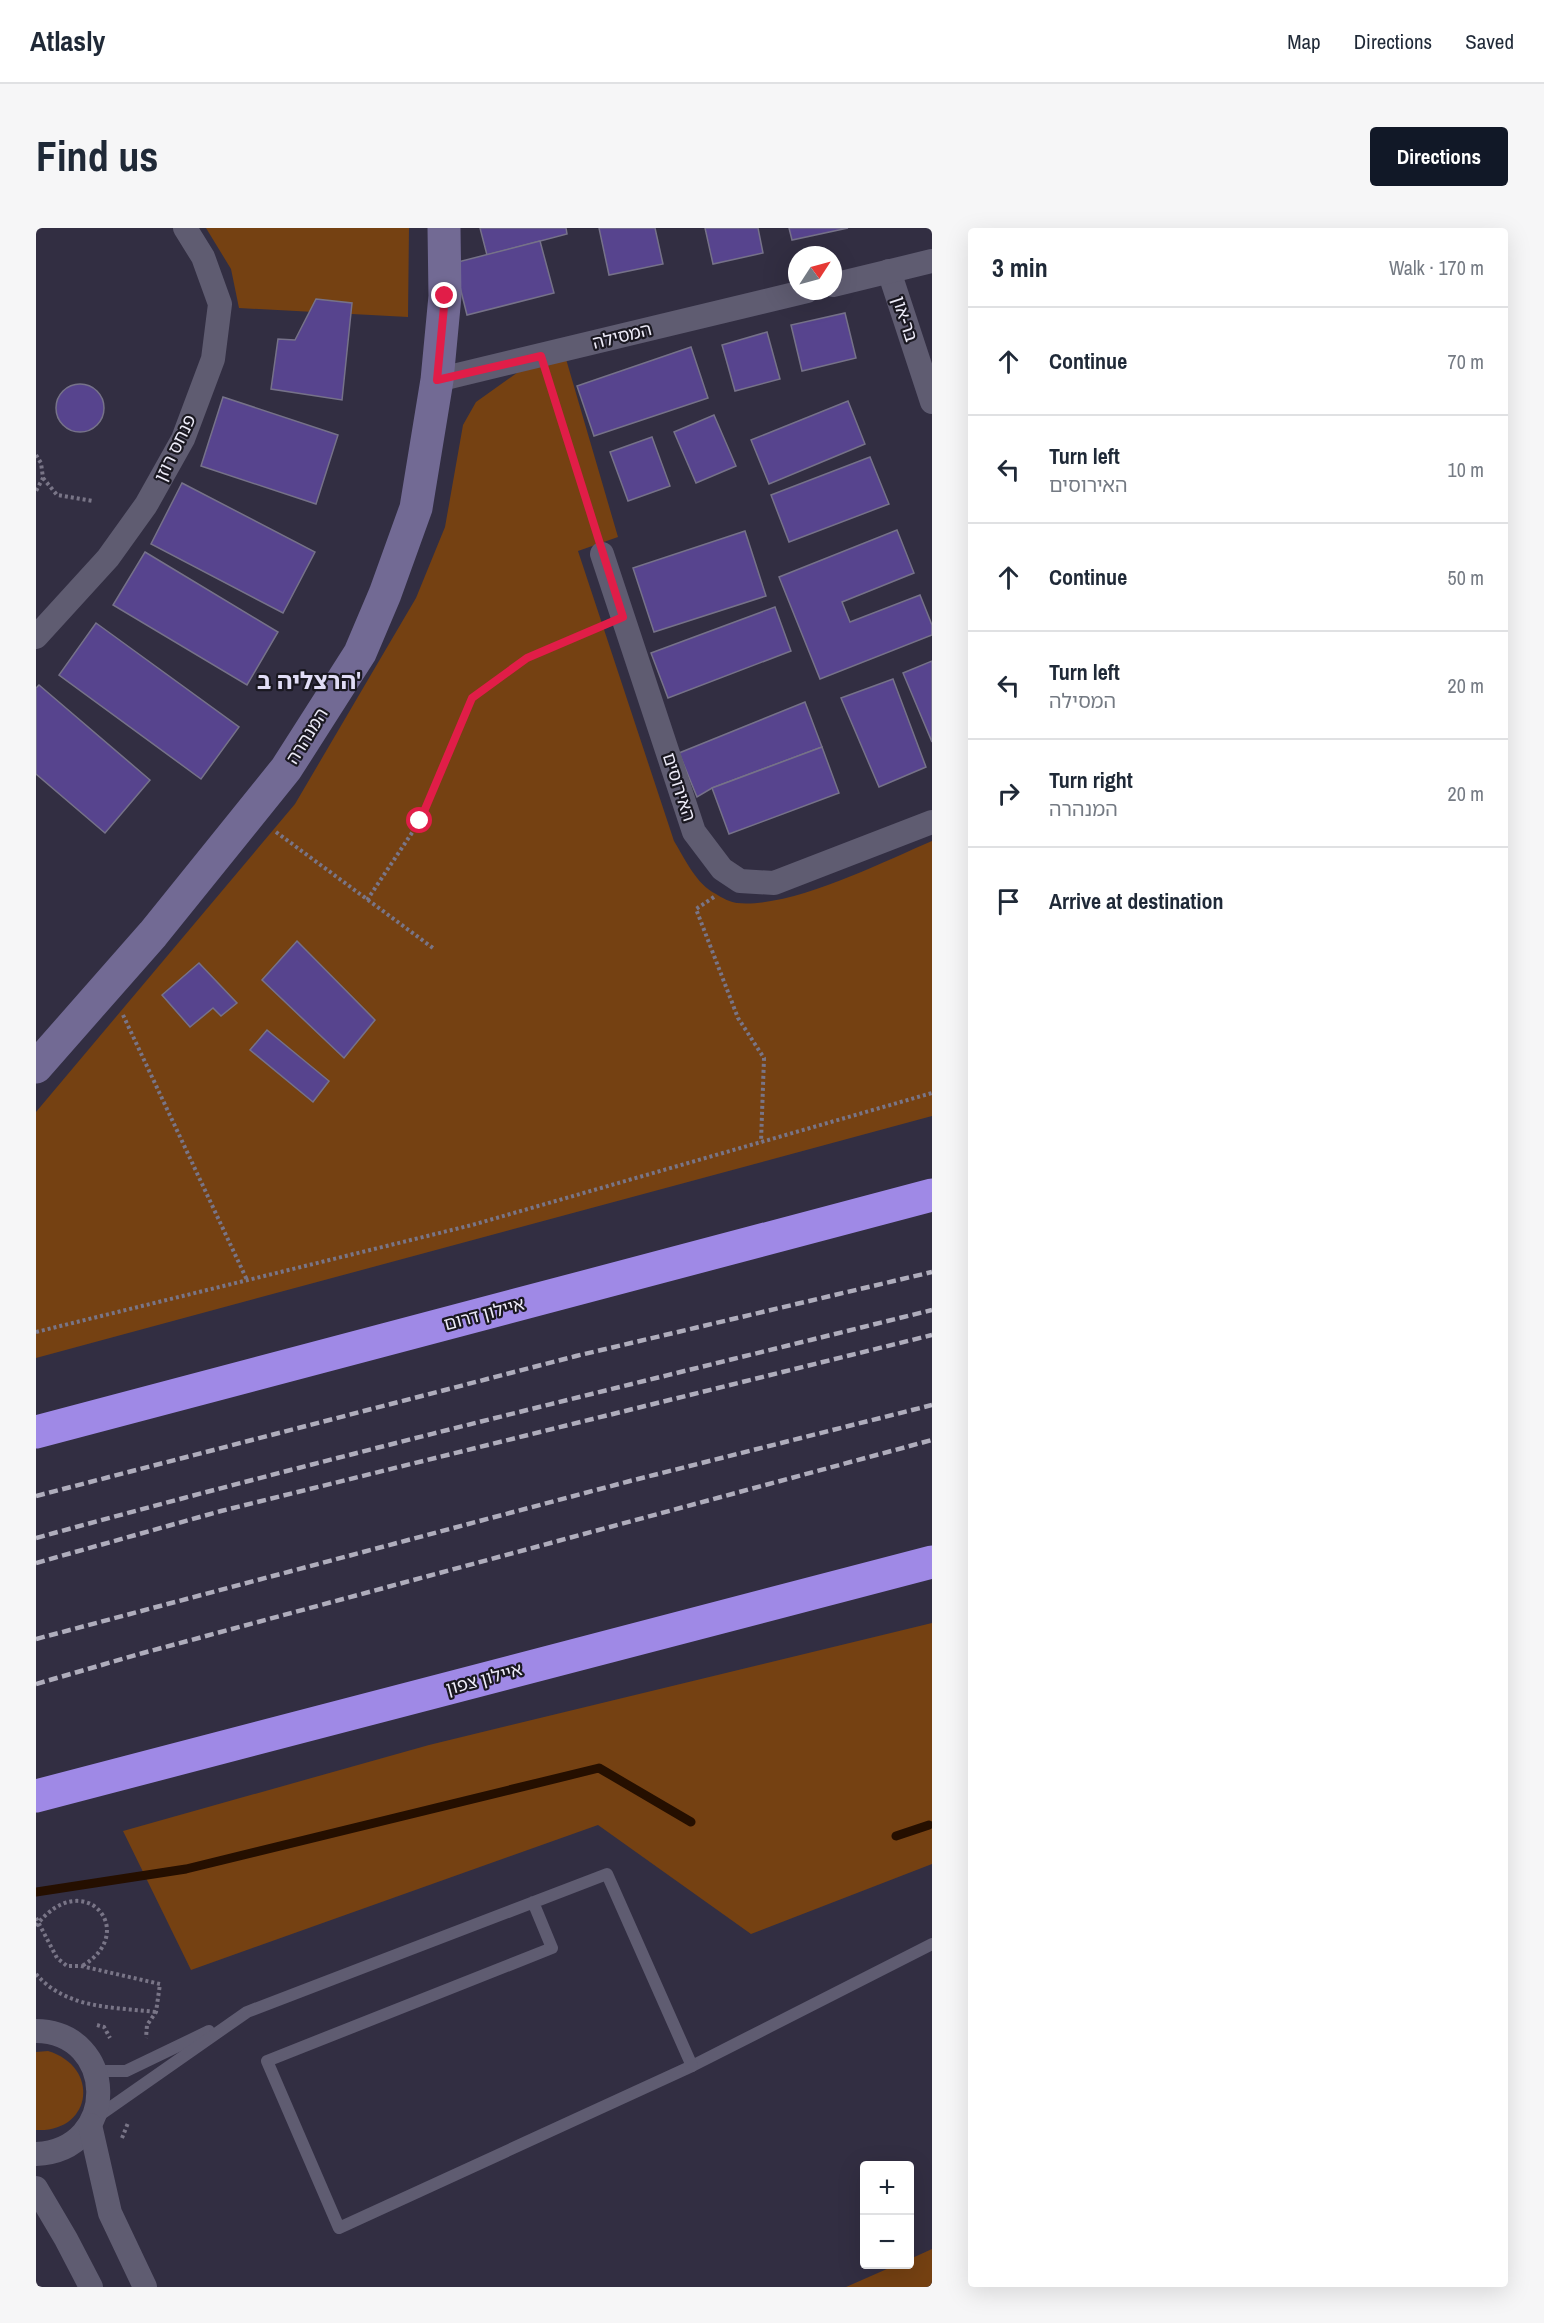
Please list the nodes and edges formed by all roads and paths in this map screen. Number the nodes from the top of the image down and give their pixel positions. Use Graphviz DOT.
graph roads {
  1 [pos="185,228"];
  2 [pos="444,228"];
  3 [pos="932,261"];
  4 [pos="889,271"];
  5 [pos="842,283"];
  6 [pos="788,296"];
  7 [pos="541,356"];
  8 [pos="437,380"];
  9 [pos="932,402"];
  10 [pos="36,455"];
  11 [pos="44,478"];
  12 [pos="36,491"];
  13 [pos="93,501"];
  14 [pos="602,554"];
  15 [pos="623,617"];
  16 [pos="36,637"];
  17 [pos="251,814"];
  18 [pos="932,822"];
  19 [pos="740,880"];
  20 [pos="367,900"];
  21 [pos="433,948"];
  22 [pos="109,985"];
  23 [pos="36,1067"];
  24 [pos="932,1093"];
  25 [pos="761,1142"];
  26 [pos="932,1195"];
  27 [pos="247,1280"];
  28 [pos="36,1332"];
  29 [pos="36,1432"];
  30 [pos="932,1562"];
  31 [pos="36,1796"];
  32 [pos="533,1902"];
  33 [pos="36,1918"];
  34 [pos="36,1926"];
  35 [pos="932,1944"];
  36 [pos="81,1966"];
  37 [pos="36,1974"];
  38 [pos="235,2019"];
  39 [pos="36,2031"];
  40 [pos="692,2066"];
  41 [pos="96,2071"];
  42 [pos="135,2115"];
  43 [pos="92,2122"];
  44 [pos="121,2142"];
  45 [pos="36,2154"];
  46 [pos="36,2188"];
  47 [pos="91,2287"];
  48 [pos="145,2287"];
  1 -- 16 [label="street, פנחס רוזן"];
  2 -- 8 [label="street, המנהרה"];
  3 -- 4 [label="street"];
  4 -- 5 [label="street"];
  4 -- 9 [label="street, בר-און"];
  6 -- 7 [label="street, המסילה"];
  7 -- 8 [label="street, המסילה"];
  7 -- 14 [label="path"];
  8 -- 17 [label="street, המנהרה"];
  10 -- 11 [label="path"];
  11 -- 12 [label="path"];
  11 -- 13 [label="path"];
  14 -- 15 [label="street, האירוסים"];
  15 -- 19 [label="street, האירוסים"];
  15 -- 20 [label="path"];
  17 -- 20 [label="path"];
  17 -- 22 [label="street, המנהרה"];
  18 -- 19 [label="street"];
  19 -- 25 [label="path"];
  20 -- 21 [label="path"];
  22 -- 23 [label="street, המנהרה"];
  22 -- 27 [label="path"];
  24 -- 25 [label="path"];
  25 -- 27 [label="path"];
  26 -- 29 [label="highway, איילון דרום"];
  27 -- 28 [label="path"];
  30 -- 31 [label="highway, איילון צפון"];
  32 -- 38 [label="lane"];
  32 -- 40 [label="lane"];
  32 -- 40 [label="lane"];
  33 -- 36 [label="path"];
  34 -- 36 [label="path"];
  35 -- 40 [label="lane"];
  36 -- 37 [label="path"];
  38 -- 41 [label="lane"];
  38 -- 43 [label="lane"];
  39 -- 41 [label="street"];
  41 -- 43 [label="street"];
  42 -- 44 [label="path"];
  43 -- 45 [label="street"];
  43 -- 48 [label="street"];
  46 -- 47 [label="street"];
}
